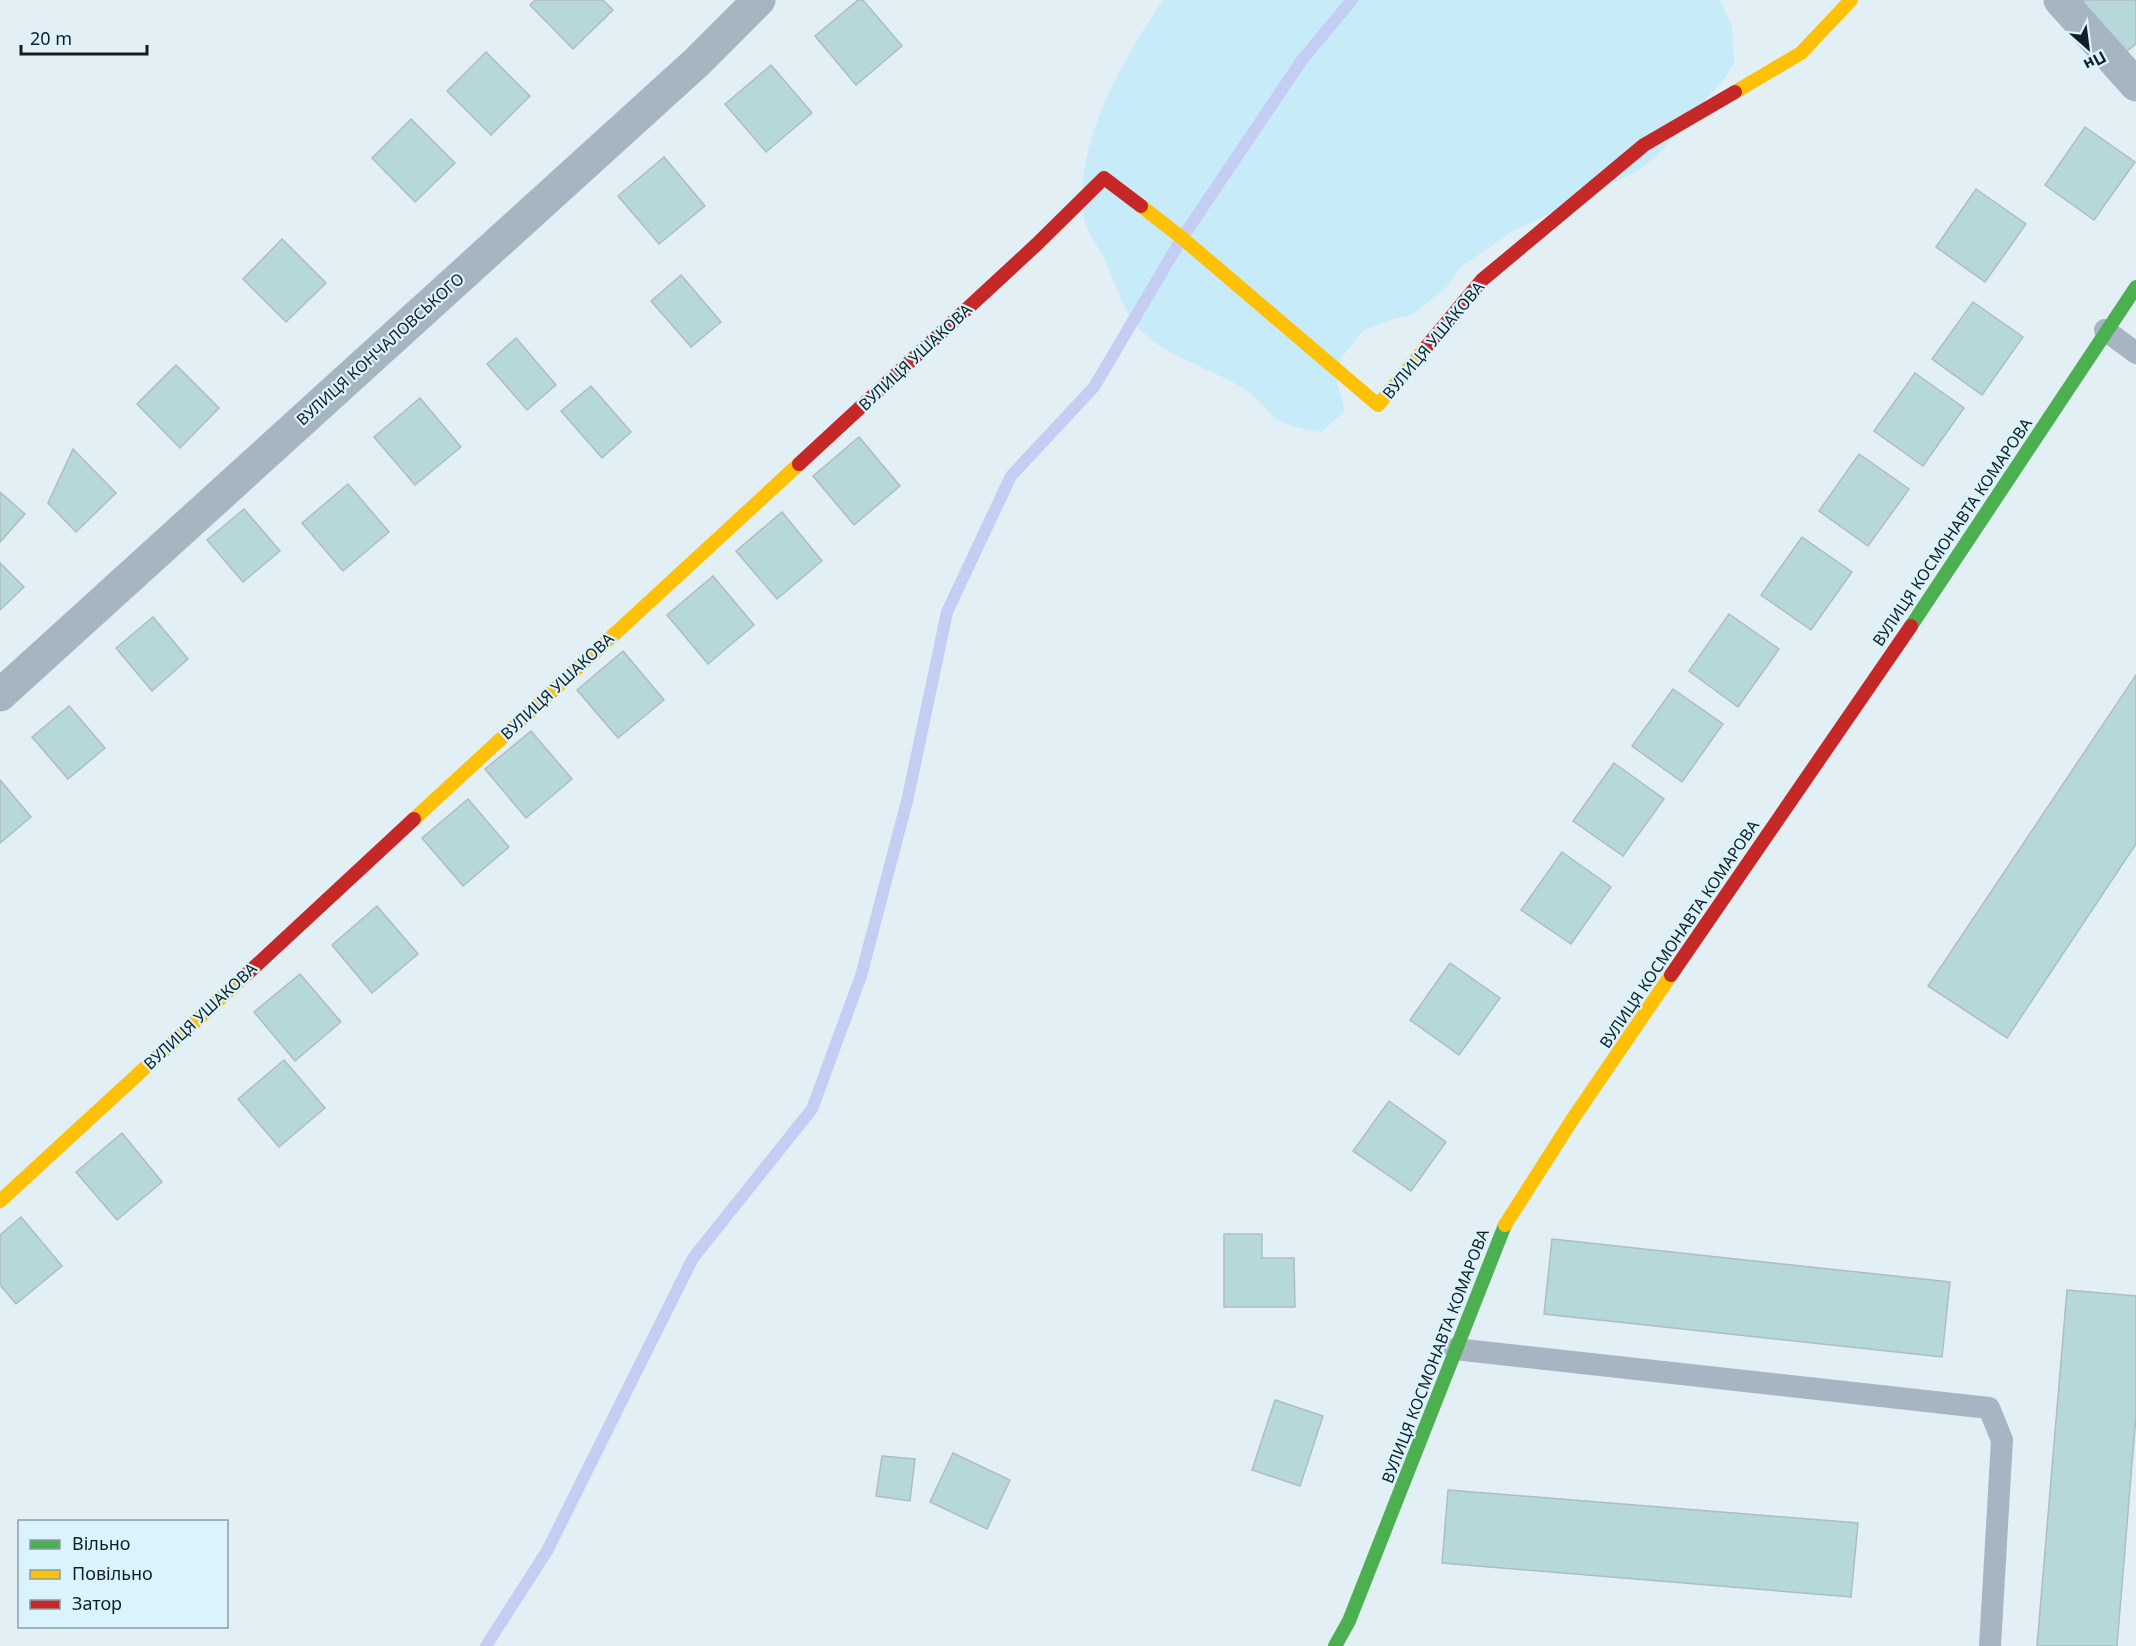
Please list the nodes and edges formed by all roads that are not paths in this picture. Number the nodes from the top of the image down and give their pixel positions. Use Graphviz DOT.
graph roads {
  1 [pos="759,0"];
  2 [pos="1851,0"];
  3 [pos="2060,0"];
  4 [pos="2136,86"];
  5 [pos="2136,287"];
  6 [pos="2105,330"];
  7 [pos="2136,353"];
  8 [pos="0,695"];
  9 [pos="0,1200"];
  10 [pos="1455,1349"];
  11 [pos="1335,1646"];
  12 [pos="1990,1646"];
  1 -- 8 [label="street, ВУЛИЦЯ КОНЧАЛОВСЬКОГО"];
  2 -- 9 [label="street, ВУЛИЦЯ УШАКОВА"];
  3 -- 4 [label="street"];
  5 -- 6 [label="street, ВУЛИЦЯ КОСМОНАВТА КОМАРОВА"];
  6 -- 7 [label="lane"];
  6 -- 10 [label="street, ВУЛИЦЯ КОСМОНАВТА КОМАРОВА"];
  10 -- 11 [label="street, ВУЛИЦЯ КОСМОНАВТА КОМАРОВА"];
  10 -- 12 [label="lane"];
}
